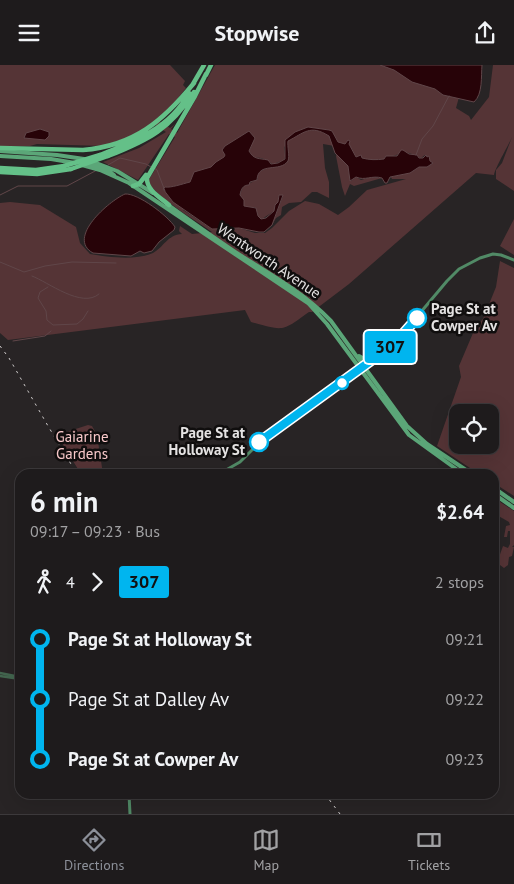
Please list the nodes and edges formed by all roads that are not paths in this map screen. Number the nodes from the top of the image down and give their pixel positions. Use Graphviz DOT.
graph roads {
  1 [pos="204,65"];
  2 [pos="211,65"];
  3 [pos="206,74"];
  4 [pos="162,124"];
  5 [pos="97,149"];
  6 [pos="0,150"];
  7 [pos="0,156"];
  8 [pos="85,160"];
  9 [pos="0,168"];
  10 [pos="101,168"];
  11 [pos="151,169"];
  12 [pos="0,172"];
  13 [pos="139,183"];
  14 [pos="133,186"];
  15 [pos="169,205"];
  16 [pos="514,261"];
  17 [pos="350,348"];
  18 [pos="380,355"];
  19 [pos="362,368"];
  20 [pos="416,435"];
  21 [pos="412,438"];
  22 [pos="229,469"];
  23 [pos="456,469"];
  24 [pos="465,469"];
  25 [pos="499,492"];
  26 [pos="499,498"];
  27 [pos="514,502"];
  28 [pos="514,508"];
  29 [pos="0,675"];
  30 [pos="15,677"];
  31 [pos="129,799"];
  32 [pos="130,814"];
  1 -- 4 [label="highway"];
  2 -- 3 [label="highway"];
  3 -- 4 [label="highway"];
  3 -- 11 [label="highway"];
  4 -- 5 [label="highway"];
  4 -- 9 [label="highway, bridge"];
  4 -- 12 [label="highway, bridge"];
  5 -- 6 [label="highway"];
  5 -- 8 [label="highway"];
  6 -- 8 [label="main road, Wentworth Avenue"];
  7 -- 10 [label="main road, Wentworth Avenue"];
  8 -- 10 [label="main road, Wentworth Avenue"];
  10 -- 13 [label="main road, Wentworth Avenue"];
  10 -- 14 [label="main road, Wentworth Avenue"];
  11 -- 13 [label="highway"];
  11 -- 15 [label="highway"];
  13 -- 14 [label="highway"];
  13 -- 15 [label="main road, Wentworth Avenue"];
  14 -- 19 [label="main road, Wentworth Avenue"];
  15 -- 17 [label="main road, Wentworth Avenue"];
  16 -- 18 [label="main road"];
  17 -- 18 [label="main road"];
  17 -- 19 [label="main road, Wentworth Avenue"];
  18 -- 19 [label="main road"];
  19 -- 20 [label="main road, Wentworth Avenue"];
  19 -- 21 [label="main road, Wentworth Avenue"];
  19 -- 22 [label="main road"];
  20 -- 21 [label="main road"];
  20 -- 24 [label="main road, Wentworth Avenue"];
  21 -- 23 [label="main road, Wentworth Avenue"];
  25 -- 27 [label="main road"];
  26 -- 28 [label="main road"];
  29 -- 30 [label="street"];
  31 -- 32 [label="main road"];
}
